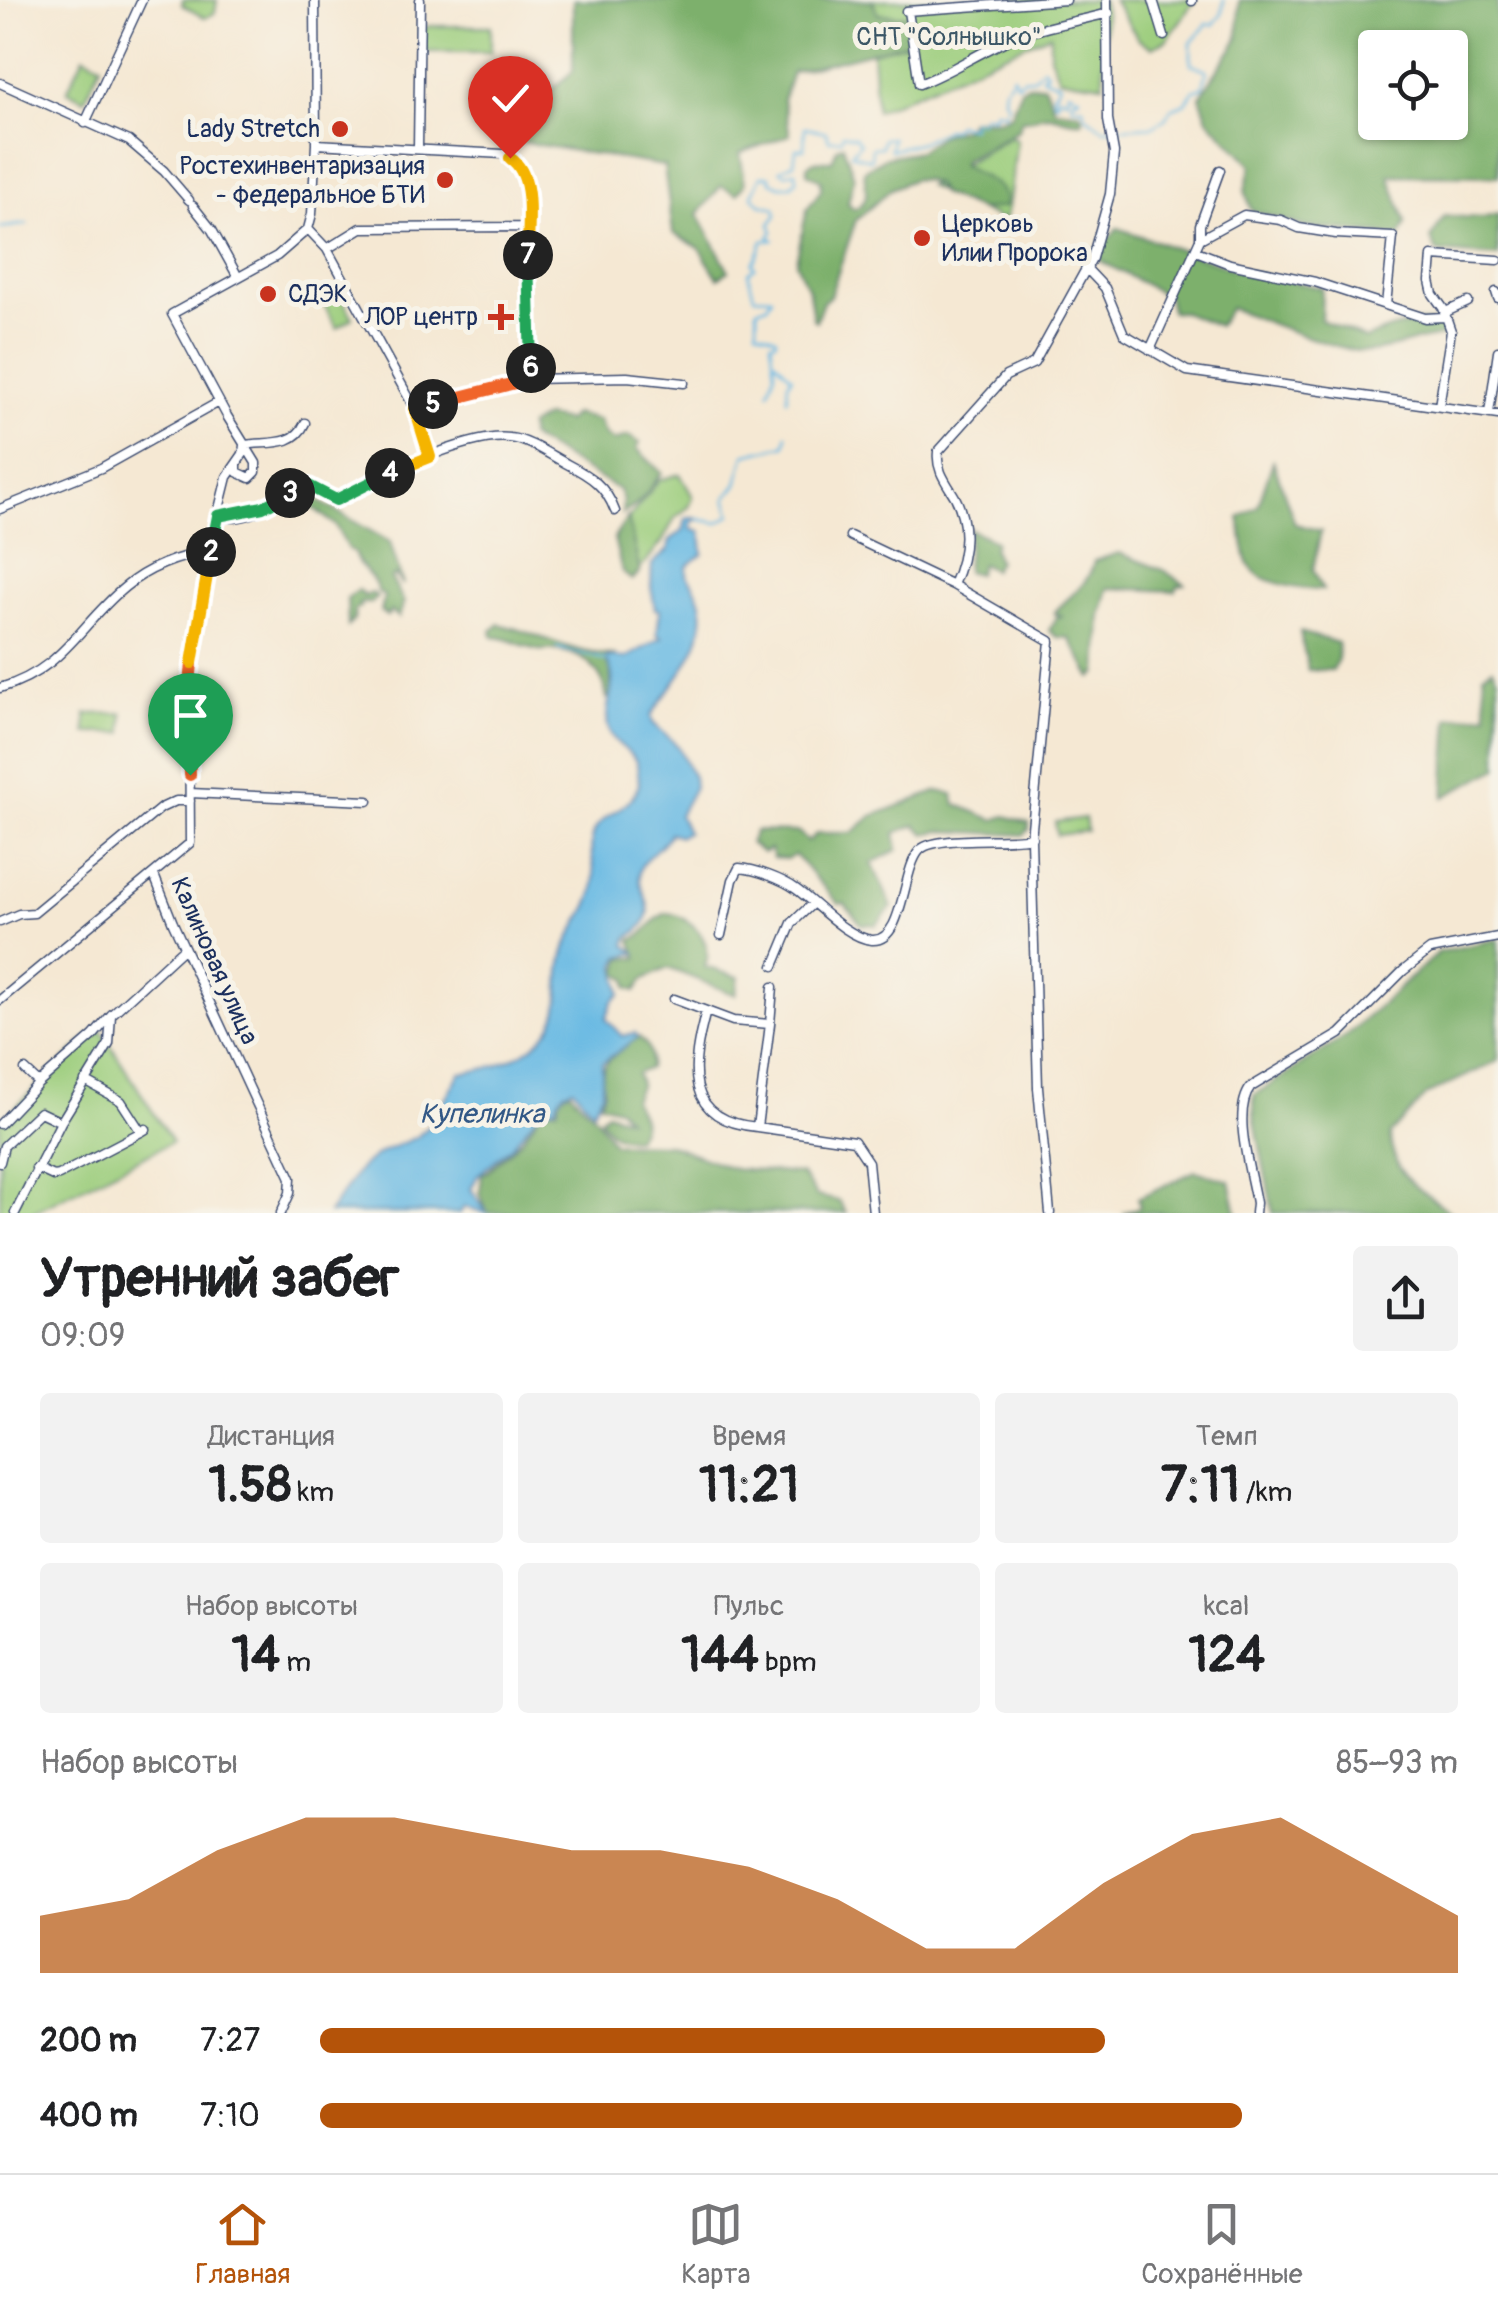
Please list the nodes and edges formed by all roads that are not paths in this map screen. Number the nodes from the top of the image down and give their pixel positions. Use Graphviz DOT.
graph roads {
  1 [pos="142,0"];
  2 [pos="316,0"];
  3 [pos="420,0"];
  4 [pos="1066,0"];
  5 [pos="1107,0"];
  6 [pos="1153,0"];
  7 [pos="940,4"];
  8 [pos="1108,13"];
  9 [pos="1164,36"];
  10 [pos="0,83"];
  11 [pos="85,123"];
  12 [pos="316,144"];
  13 [pos="418,148"];
  14 [pos="1220,170"];
  15 [pos="527,227"];
  16 [pos="308,230"];
  17 [pos="1200,239"];
  18 [pos="327,249"];
  19 [pos="1196,251"];
  20 [pos="1498,260"];
  21 [pos="1086,268"];
  22 [pos="238,277"];
  23 [pos="1468,302"];
  24 [pos="1386,305"];
  25 [pos="1444,317"];
  26 [pos="1150,350"];
  27 [pos="1498,352"];
  28 [pos="531,379"];
  29 [pos="684,383"];
  30 [pos="219,402"];
  31 [pos="1439,406"];
  32 [pos="415,409"];
  33 [pos="1494,414"];
  34 [pos="305,423"];
  35 [pos="244,445"];
  36 [pos="430,457"];
  37 [pos="254,460"];
  38 [pos="238,462"];
  39 [pos="243,478"];
  40 [pos="223,496"];
  41 [pos="263,507"];
  42 [pos="0,508"];
  43 [pos="616,511"];
  44 [pos="232,512"];
  45 [pos="218,516"];
  46 [pos="850,536"];
  47 [pos="211,551"];
  48 [pos="953,585"];
  49 [pos="0,688"];
  50 [pos="190,796"];
  51 [pos="368,801"];
  52 [pos="1032,838"];
  53 [pos="154,875"];
  54 [pos="812,904"];
  55 [pos="0,922"];
  56 [pos="721,935"];
  57 [pos="1498,937"];
  58 [pos="184,948"];
  59 [pos="774,966"];
  60 [pos="773,986"];
  61 [pos="674,999"];
  62 [pos="0,1000"];
  63 [pos="706,1011"];
  64 [pos="111,1015"];
  65 [pos="770,1024"];
  66 [pos="25,1070"];
  67 [pos="85,1081"];
  68 [pos="40,1084"];
  69 [pos="67,1084"];
  70 [pos="78,1092"];
  71 [pos="61,1122"];
  72 [pos="0,1124"];
  73 [pos="757,1126"];
  74 [pos="0,1162"];
  75 [pos="36,1168"];
  76 [pos="15,1213"];
  77 [pos="281,1213"];
  78 [pos="873,1213"];
  79 [pos="1050,1213"];
  80 [pos="1255,1213"];
  1 -- 11 [label="street"];
  2 -- 12 [label="street"];
  3 -- 13 [label="street"];
  4 -- 7 [label="street"];
  5 -- 8 [label="street"];
  6 -- 9 [label="street"];
  7 -- 8 [label="street"];
  8 -- 21 [label="street"];
  10 -- 11 [label="street"];
  11 -- 22 [label="street"];
  12 -- 13 [label="street"];
  12 -- 16 [label="street"];
  13 -- 15 [label="street"];
  14 -- 17 [label="street"];
  15 -- 18 [label="street"];
  15 -- 28 [label="street"];
  16 -- 18 [label="street"];
  16 -- 22 [label="street"];
  17 -- 19 [label="street"];
  17 -- 24 [label="street"];
  18 -- 32 [label="street"];
  19 -- 24 [label="street"];
  19 -- 26 [label="street"];
  20 -- 25 [label="street"];
  21 -- 26 [label="street"];
  21 -- 48 [label="street"];
  22 -- 30 [label="street"];
  23 -- 25 [label="street"];
  24 -- 25 [label="street"];
  25 -- 31 [label="street"];
  26 -- 31 [label="street"];
  27 -- 33 [label="street"];
  28 -- 29 [label="street"];
  28 -- 32 [label="street"];
  30 -- 35 [label="street"];
  30 -- 42 [label="street"];
  31 -- 33 [label="street"];
  32 -- 36 [label="street"];
  34 -- 35 [label="street"];
  35 -- 37 [label="street"];
  35 -- 38 [label="street, Калиновая улица"];
  36 -- 41 [label="street"];
  36 -- 43 [label="street"];
  37 -- 38 [label="street"];
  37 -- 39 [label="street"];
  38 -- 39 [label="street"];
  38 -- 40 [label="street, Калиновая улица"];
  39 -- 40 [label="street"];
  40 -- 44 [label="street"];
  40 -- 45 [label="street, Калиновая улица"];
  41 -- 44 [label="street"];
  41 -- 45 [label="street"];
  44 -- 45 [label="street"];
  45 -- 47 [label="street, Калиновая улица"];
  46 -- 48 [label="street"];
  47 -- 49 [label="street"];
  47 -- 50 [label="street, Калиновая улица"];
  48 -- 52 [label="street"];
  50 -- 51 [label="street"];
  50 -- 53 [label="street, Калиновая улица"];
  50 -- 55 [label="street"];
  52 -- 54 [label="street"];
  52 -- 79 [label="street"];
  53 -- 58 [label="street, Калиновая улица"];
  53 -- 62 [label="street"];
  54 -- 56 [label="street"];
  54 -- 59 [label="street"];
  57 -- 80 [label="street"];
  58 -- 64 [label="street"];
  58 -- 77 [label="street, Калиновая улица"];
  60 -- 65 [label="street"];
  61 -- 63 [label="street"];
  63 -- 65 [label="street"];
  63 -- 73 [label="street"];
  64 -- 67 [label="street"];
  64 -- 68 [label="street"];
  65 -- 73 [label="street"];
  66 -- 68 [label="street"];
  67 -- 70 [label="street"];
  67 -- 75 [label="street"];
  68 -- 72 [label="street"];
  69 -- 70 [label="street"];
  70 -- 71 [label="street"];
  71 -- 74 [label="street"];
  71 -- 75 [label="street"];
  73 -- 78 [label="street"];
  75 -- 76 [label="street"];
}
